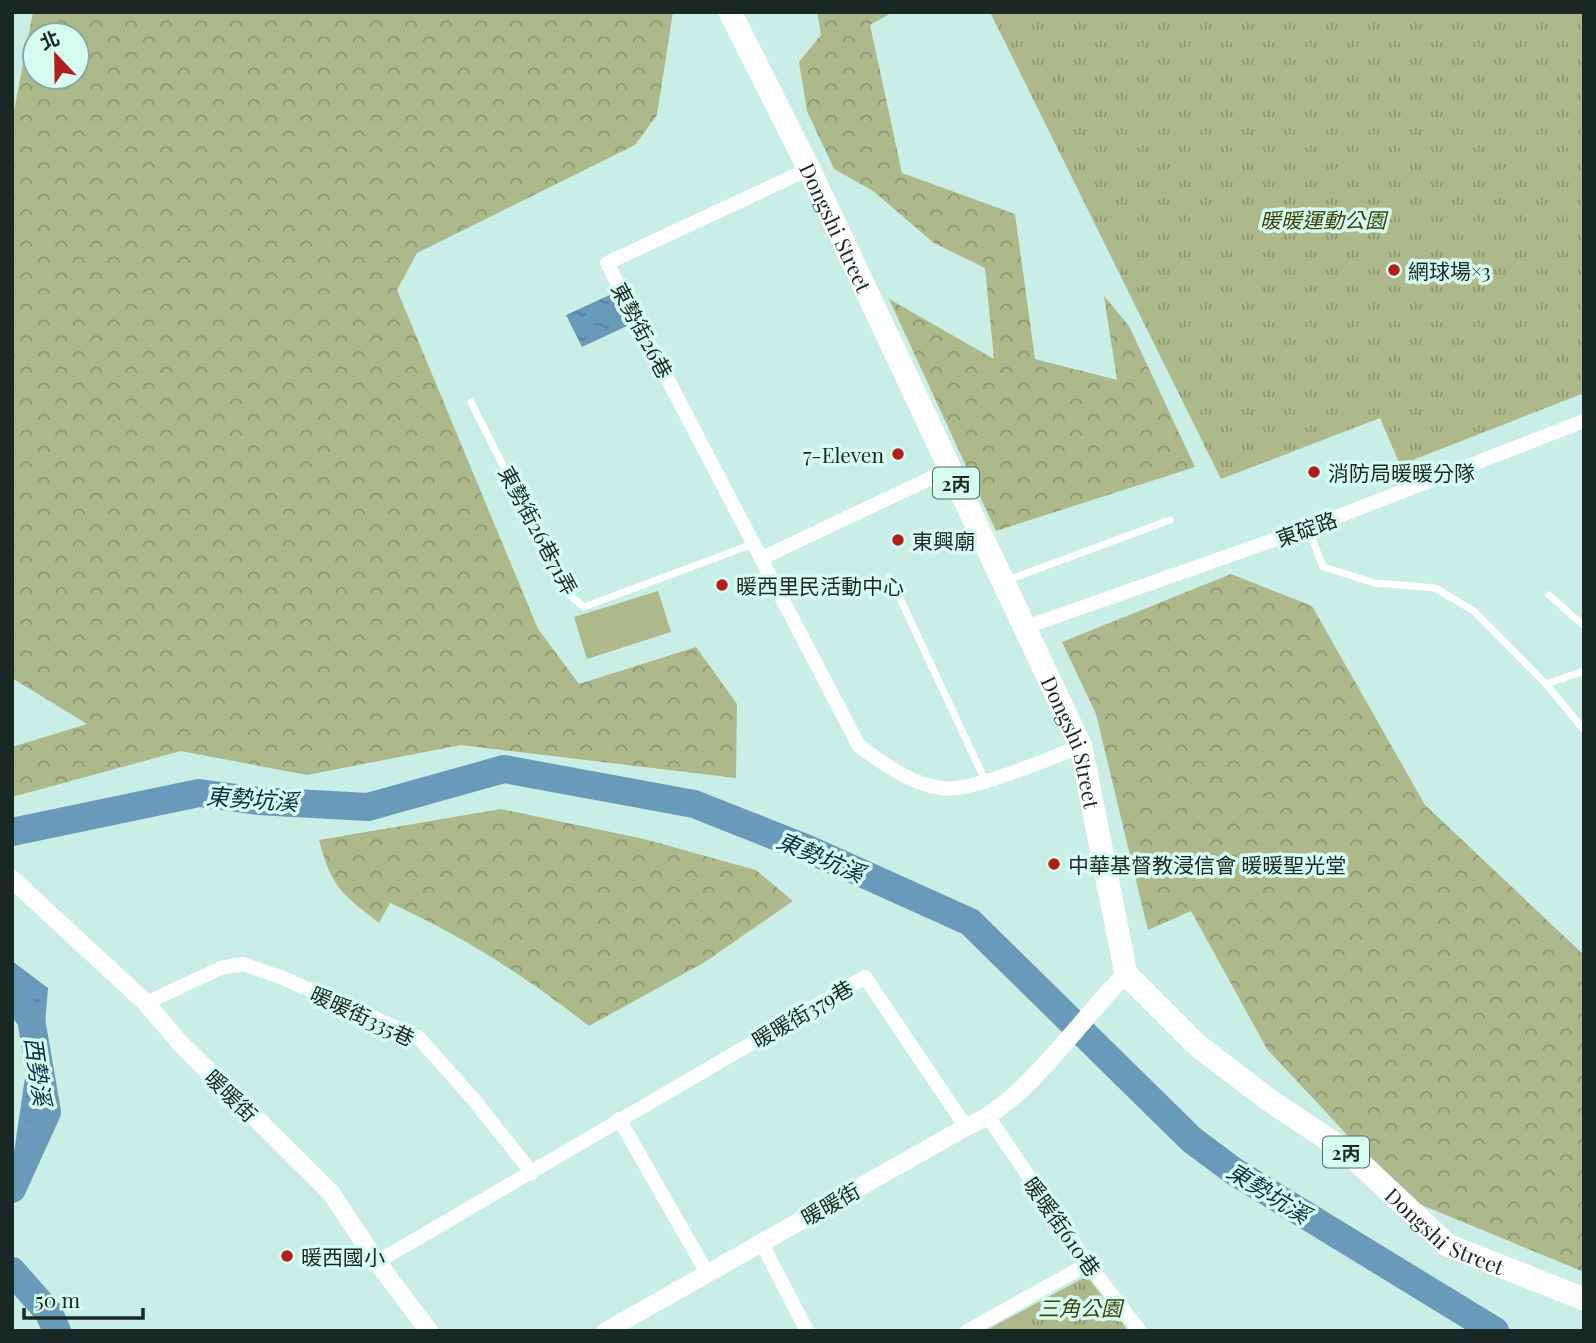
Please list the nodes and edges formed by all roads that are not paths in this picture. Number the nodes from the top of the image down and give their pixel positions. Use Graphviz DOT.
graph roads {
  1 [pos="730,12"];
  2 [pos="809,169"];
  3 [pos="471,402"];
  4 [pos="1584,421"];
  5 [pos="950,469"];
  6 [pos="1170,520"];
  7 [pos="1308,528"];
  8 [pos="755,543"];
  9 [pos="762,558"];
  10 [pos="890,577"];
  11 [pos="1004,582"];
  12 [pos="1549,595"];
  13 [pos="1584,626"];
  14 [pos="1026,627"];
  15 [pos="1584,671"];
  16 [pos="1546,684"];
  17 [pos="1584,730"];
  18 [pos="1081,747"];
  19 [pos="985,780"];
  20 [pos="12,879"];
  21 [pos="1118,982"];
  22 [pos="146,1003"];
  23 [pos="989,1118"];
  24 [pos="619,1119"];
  25 [pos="966,1127"];
  26 [pos="532,1173"];
  27 [pos="761,1242"];
  28 [pos="377,1262"];
  29 [pos="1088,1264"];
  30 [pos="707,1273"];
  31 [pos="1584,1299"];
  32 [pos="429,1331"];
  33 [pos="606,1331"];
  34 [pos="807,1331"];
  35 [pos="967,1331"];
  36 [pos="1140,1331"];
  1 -- 2 [label="main road, Dongshi Street / 2丙"];
  2 -- 5 [label="main road, Dongshi Street / 2丙"];
  2 -- 8 [label="street, 東勢街26巷"];
  3 -- 8 [label="lane, 東勢街26巷71弄"];
  4 -- 7 [label="street, 東碇路"];
  5 -- 9 [label="street"];
  5 -- 11 [label="main road, Dongshi Street / 2丙"];
  6 -- 11 [label="lane"];
  7 -- 14 [label="street, 東碇路"];
  7 -- 16 [label="lane"];
  8 -- 9 [label="street, 東勢街26巷"];
  9 -- 19 [label="street, 東勢街26巷"];
  10 -- 19 [label="lane"];
  11 -- 14 [label="main road, Dongshi Street / 2丙"];
  12 -- 13 [label="lane"];
  14 -- 18 [label="main road, Dongshi Street / 2丙"];
  15 -- 16 [label="lane"];
  16 -- 17 [label="lane"];
  18 -- 19 [label="street, 東勢街26巷"];
  18 -- 21 [label="main road, Dongshi Street / 2丙"];
  20 -- 22 [label="street, 暖暖街"];
  21 -- 23 [label="street, 暖暖街"];
  21 -- 31 [label="main road, Dongshi Street / 2丙"];
  22 -- 26 [label="street, 暖暖街335巷"];
  22 -- 28 [label="street, 暖暖街"];
  23 -- 25 [label="street, 暖暖街"];
  23 -- 29 [label="street, 暖暖街610巷"];
  24 -- 25 [label="street, 暖暖街379巷"];
  24 -- 26 [label="street, 暖暖街379巷"];
  24 -- 30 [label="street"];
  25 -- 27 [label="street, 暖暖街"];
  26 -- 28 [label="street, 暖暖街379巷"];
  27 -- 30 [label="street, 暖暖街"];
  27 -- 34 [label="street"];
  28 -- 32 [label="street, 暖暖街"];
  29 -- 35 [label="street"];
  29 -- 36 [label="street, 暖暖街610巷"];
  30 -- 33 [label="street, 暖暖街"];
}
